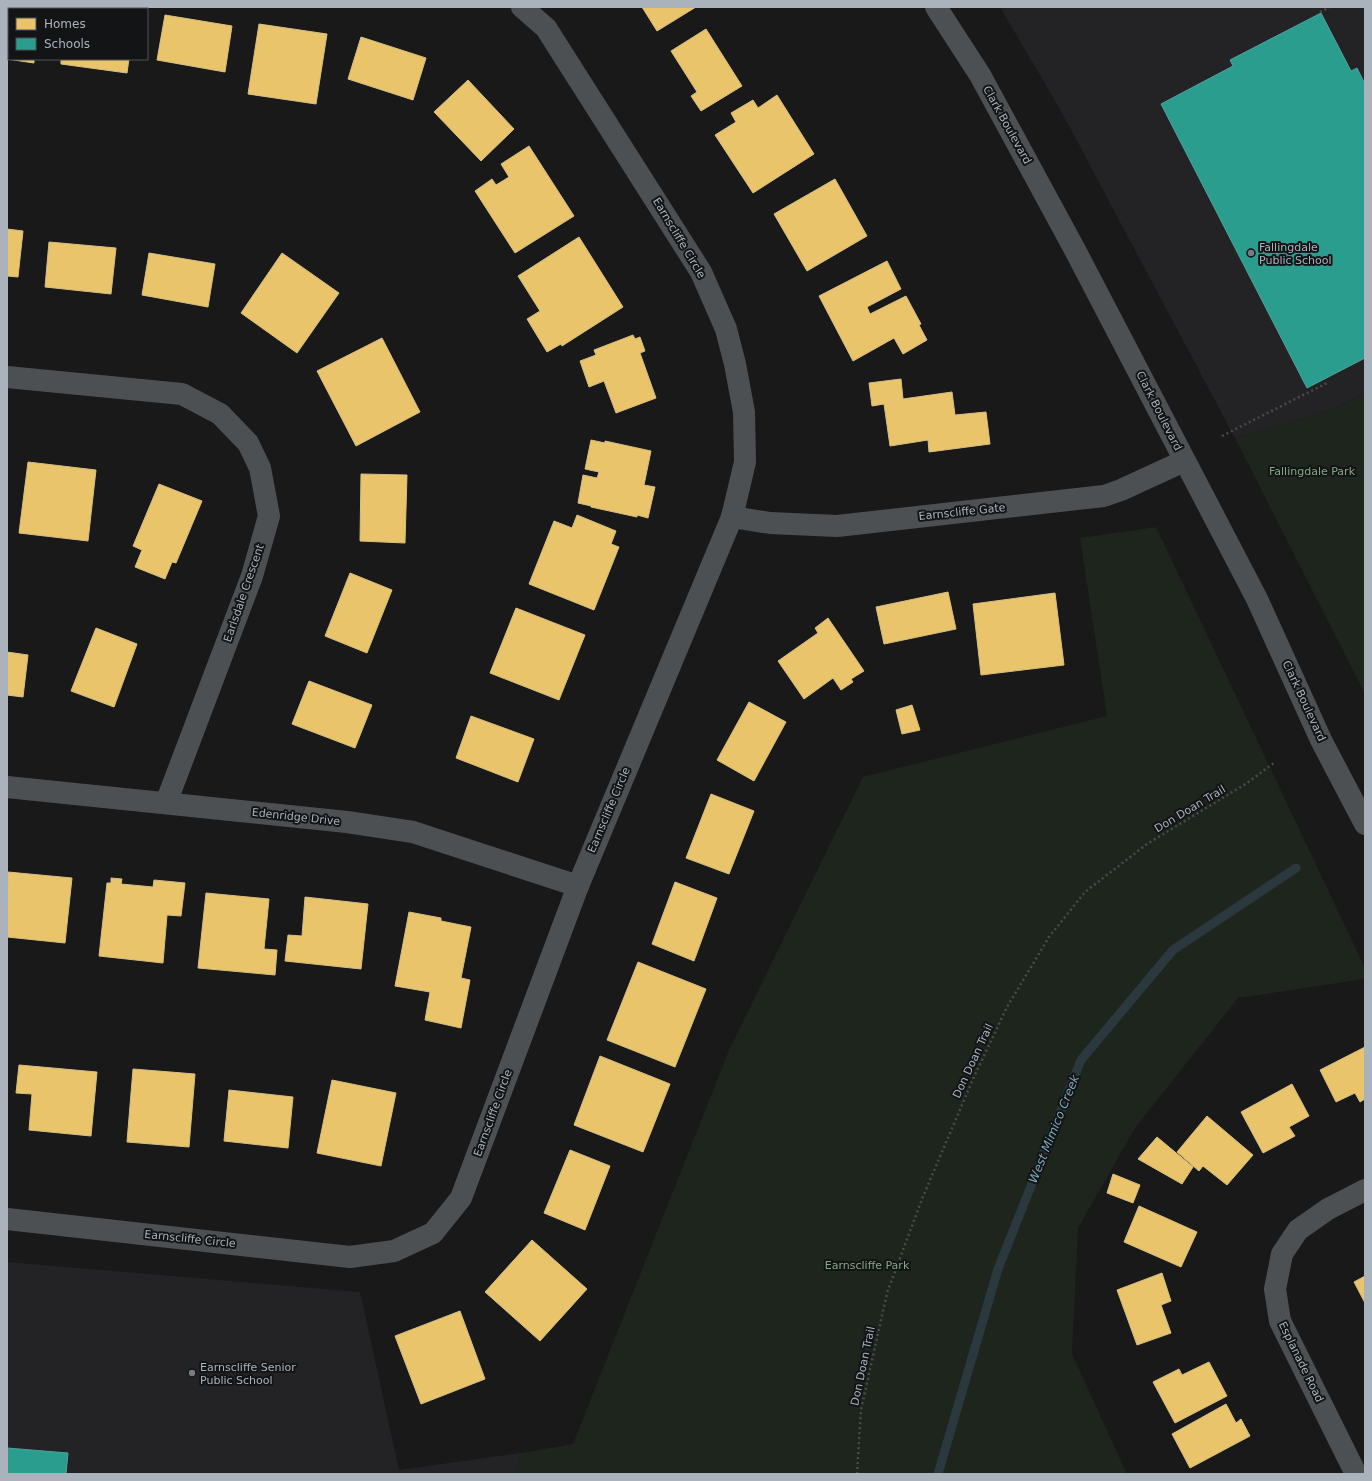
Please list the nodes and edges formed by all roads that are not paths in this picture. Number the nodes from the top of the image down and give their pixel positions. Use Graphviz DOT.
graph roads {
  1 [pos="522,7"];
  2 [pos="936,7"];
  3 [pos="7,377"];
  4 [pos="1184,460"];
  5 [pos="732,517"];
  6 [pos="7,787"];
  7 [pos="166,803"];
  8 [pos="1365,824"];
  9 [pos="578,886"];
  10 [pos="1365,1190"];
  11 [pos="7,1219"];
  12 [pos="1356,1474"];
  1 -- 5 [label="street, Earnscliffe Circle"];
  2 -- 4 [label="street, Clark Boulevard"];
  3 -- 7 [label="street, Earlsdale Crescent"];
  4 -- 5 [label="street, Earnscliffe Gate"];
  4 -- 8 [label="street, Clark Boulevard"];
  5 -- 9 [label="street, Earnscliffe Circle"];
  6 -- 7 [label="street, Edenridge Drive"];
  7 -- 9 [label="street, Edenridge Drive"];
  9 -- 11 [label="street, Earnscliffe Circle"];
  10 -- 12 [label="street, Esplanade Road"];
}
